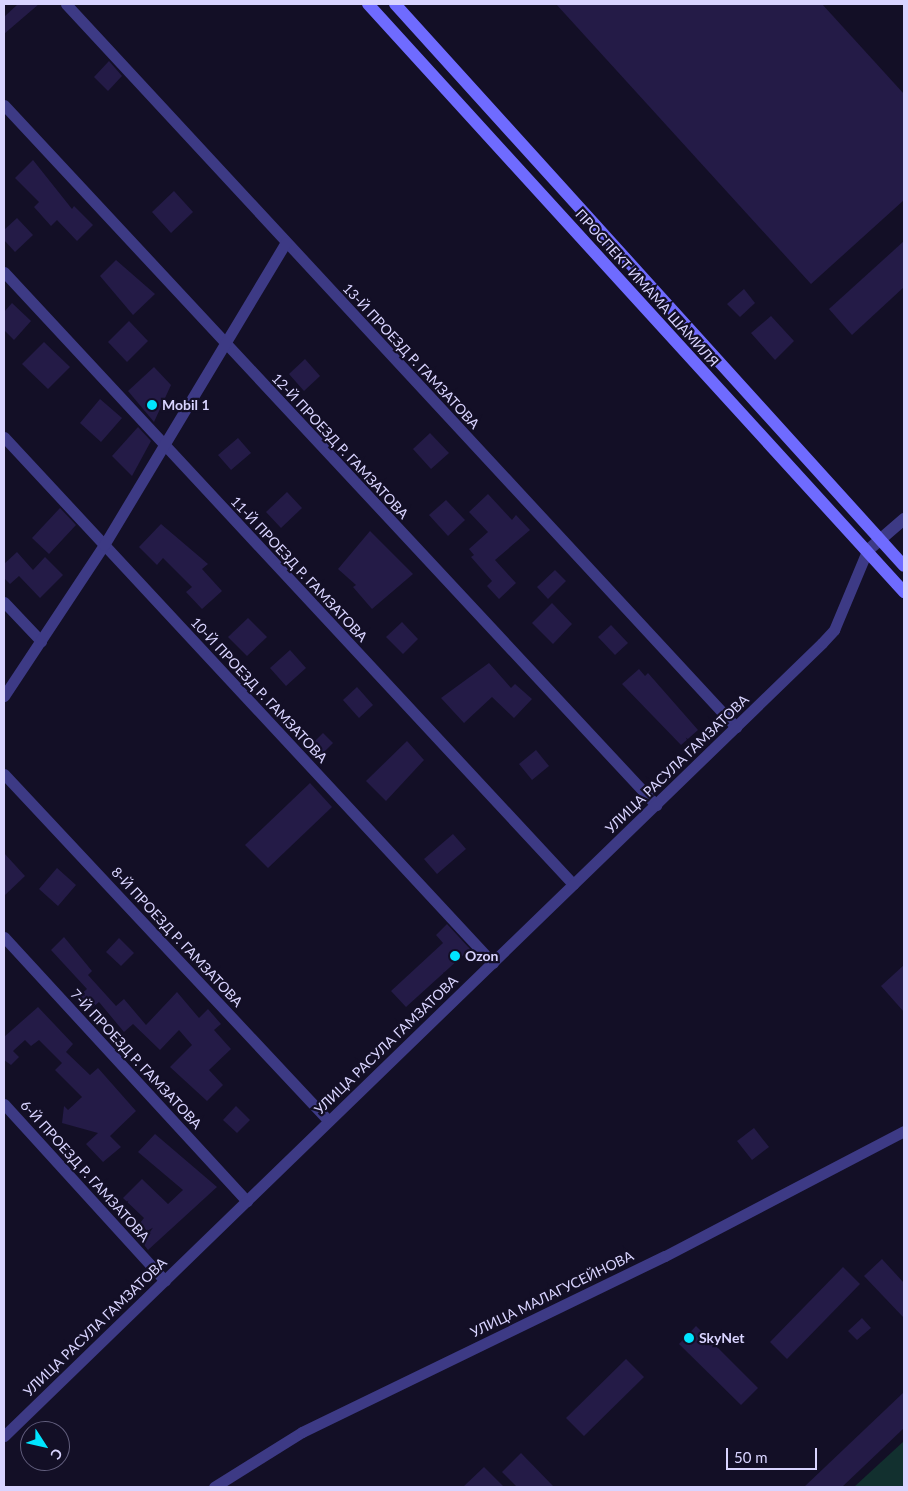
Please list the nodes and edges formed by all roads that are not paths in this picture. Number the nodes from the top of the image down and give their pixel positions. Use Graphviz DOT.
graph roads {
  1 [pos="66,4"];
  2 [pos="368,4"];
  3 [pos="395,4"];
  4 [pos="4,105"];
  5 [pos="286,242"];
  6 [pos="4,272"];
  7 [pos="223,343"];
  8 [pos="4,437"];
  9 [pos="164,446"];
  10 [pos="904,519"];
  11 [pos="880,540"];
  12 [pos="104,545"];
  13 [pos="867,551"];
  14 [pos="904,566"];
  15 [pos="904,592"];
  16 [pos="4,602"];
  17 [pos="41,641"];
  18 [pos="4,696"];
  19 [pos="736,727"];
  20 [pos="4,774"];
  21 [pos="656,805"];
  22 [pos="574,884"];
  23 [pos="4,937"];
  24 [pos="493,963"];
  25 [pos="4,1104"];
  26 [pos="329,1122"];
  27 [pos="904,1131"];
  28 [pos="247,1201"];
  29 [pos="164,1280"];
  30 [pos="4,1436"];
  31 [pos="214,1487"];
  1 -- 5 [label="street, 13-Й ПРОЕЗД Р. ГАМЗАТОВА"];
  2 -- 13 [label="main road, ПРОСПЕКТ ИМАМА ШАМИЛЯ"];
  3 -- 11 [label="main road, ПРОСПЕКТ ИМАМА ШАМИЛЯ"];
  4 -- 7 [label="street, 12-Й ПРОЕЗД Р. ГАМЗАТОВА"];
  5 -- 7 [label="street"];
  5 -- 19 [label="street, 13-Й ПРОЕЗД Р. ГАМЗАТОВА"];
  6 -- 9 [label="street, 11-Й ПРОЕЗД Р. ГАМЗАТОВА"];
  7 -- 9 [label="street"];
  7 -- 21 [label="street, 12-Й ПРОЕЗД Р. ГАМЗАТОВА"];
  8 -- 12 [label="street, 10-Й ПРОЕЗД Р. ГАМЗАТОВА"];
  9 -- 12 [label="street"];
  9 -- 22 [label="street, 11-Й ПРОЕЗД Р. ГАМЗАТОВА"];
  10 -- 11 [label="street"];
  11 -- 13 [label="street"];
  11 -- 14 [label="main road, ПРОСПЕКТ ИМАМА ШАМИЛЯ"];
  12 -- 17 [label="street"];
  12 -- 24 [label="street, 10-Й ПРОЕЗД Р. ГАМЗАТОВА"];
  13 -- 15 [label="main road, ПРОСПЕКТ ИМАМА ШАМИЛЯ"];
  13 -- 19 [label="street, УЛИЦА РАСУЛА ГАМЗАТОВА"];
  16 -- 17 [label="street"];
  17 -- 18 [label="street"];
  19 -- 21 [label="street, УЛИЦА РАСУЛА ГАМЗАТОВА"];
  20 -- 26 [label="street, 8-Й ПРОЕЗД Р. ГАМЗАТОВА"];
  21 -- 22 [label="street, УЛИЦА РАСУЛА ГАМЗАТОВА"];
  22 -- 24 [label="street, УЛИЦА РАСУЛА ГАМЗАТОВА"];
  23 -- 28 [label="street, 7-Й ПРОЕЗД Р. ГАМЗАТОВА"];
  24 -- 26 [label="street, УЛИЦА РАСУЛА ГАМЗАТОВА"];
  25 -- 29 [label="street, 6-Й ПРОЕЗД Р. ГАМЗАТОВА"];
  26 -- 28 [label="street, УЛИЦА РАСУЛА ГАМЗАТОВА"];
  27 -- 31 [label="street, УЛИЦА МАЛАГУСЕЙНОВА"];
  28 -- 29 [label="street, УЛИЦА РАСУЛА ГАМЗАТОВА"];
  29 -- 30 [label="street, УЛИЦА РАСУЛА ГАМЗАТОВА"];
}
